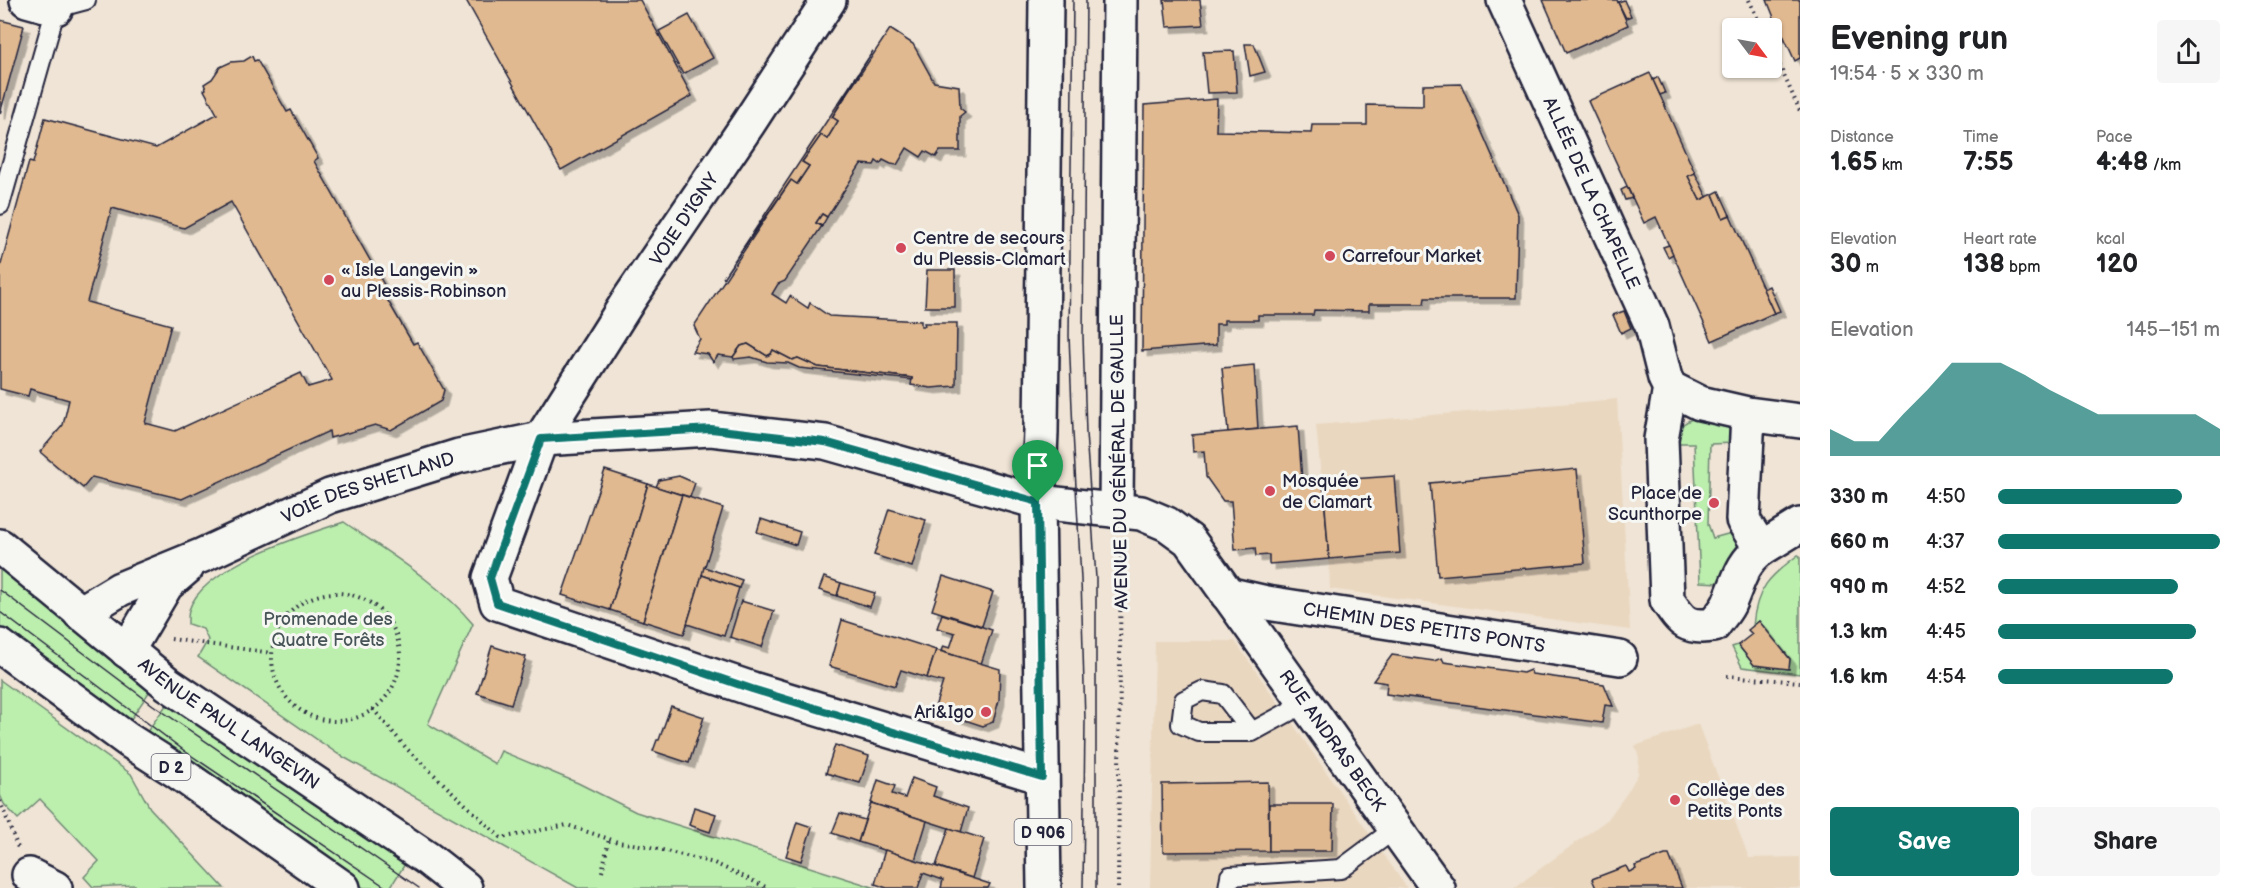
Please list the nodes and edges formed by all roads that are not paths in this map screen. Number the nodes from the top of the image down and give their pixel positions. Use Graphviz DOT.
graph roads {
  1 [pos="829,0"];
  2 [pos="1046,0"];
  3 [pos="1120,0"];
  4 [pos="1504,0"];
  5 [pos="56,3"];
  6 [pos="0,205"];
  7 [pos="1670,388"];
  8 [pos="1748,414"];
  9 [pos="1800,421"];
  10 [pos="541,439"];
  11 [pos="1038,502"];
  12 [pos="1116,511"];
  13 [pos="1799,528"];
  14 [pos="0,546"];
  15 [pos="1761,549"];
  16 [pos="203,555"];
  17 [pos="1227,594"];
  18 [pos="80,613"];
  19 [pos="0,646"];
  20 [pos="127,651"];
  21 [pos="1620,658"];
  22 [pos="1307,702"];
  23 [pos="1252,732"];
  24 [pos="1042,777"];
  25 [pos="1396,828"];
  26 [pos="343,888"];
  27 [pos="465,888"];
  28 [pos="1044,888"];
  29 [pos="1228,888"];
  30 [pos="1438,888"];
  1 -- 10 [label="main road, VOIE D'IGNY"];
  2 -- 11 [label="main road, D 906"];
  3 -- 12 [label="main road, AVENUE DU GÉNÉRAL DE GAULLE"];
  4 -- 7 [label="main road, ALLÉE DE LA CHAPELLE"];
  5 -- 6 [label="lane"];
  7 -- 8 [label="main road"];
  7 -- 15 [label="main road"];
  8 -- 9 [label="main road"];
  8 -- 15 [label="main road"];
  10 -- 11 [label="main road, VOIE DES SHETLAND"];
  10 -- 16 [label="main road, VOIE DES SHETLAND"];
  10 -- 24 [label="main road, VOIE D'IGNY"];
  11 -- 12 [label="main road, RUE ANDRAS BECK"];
  11 -- 24 [label="main road, D 906"];
  12 -- 17 [label="main road, RUE ANDRAS BECK"];
  13 -- 15 [label="main road"];
  14 -- 18 [label="main road, AVENUE PAUL LANGEVIN"];
  16 -- 18 [label="main road, VOIE DES SHETLAND"];
  16 -- 20 [label="main road, VOIE DES SHETLAND"];
  17 -- 21 [label="main road, CHEMIN DES PETITS PONTS"];
  17 -- 22 [label="main road, RUE ANDRAS BECK"];
  18 -- 20 [label="main road, AVENUE PAUL LANGEVIN"];
  19 -- 26 [label="main road, D 2"];
  20 -- 27 [label="main road, AVENUE PAUL LANGEVIN"];
  22 -- 23 [label="lane"];
  22 -- 25 [label="main road, RUE ANDRAS BECK"];
  24 -- 28 [label="main road, D 906"];
  25 -- 29 [label="lane"];
  25 -- 30 [label="main road, RUE ANDRAS BECK"];
}
